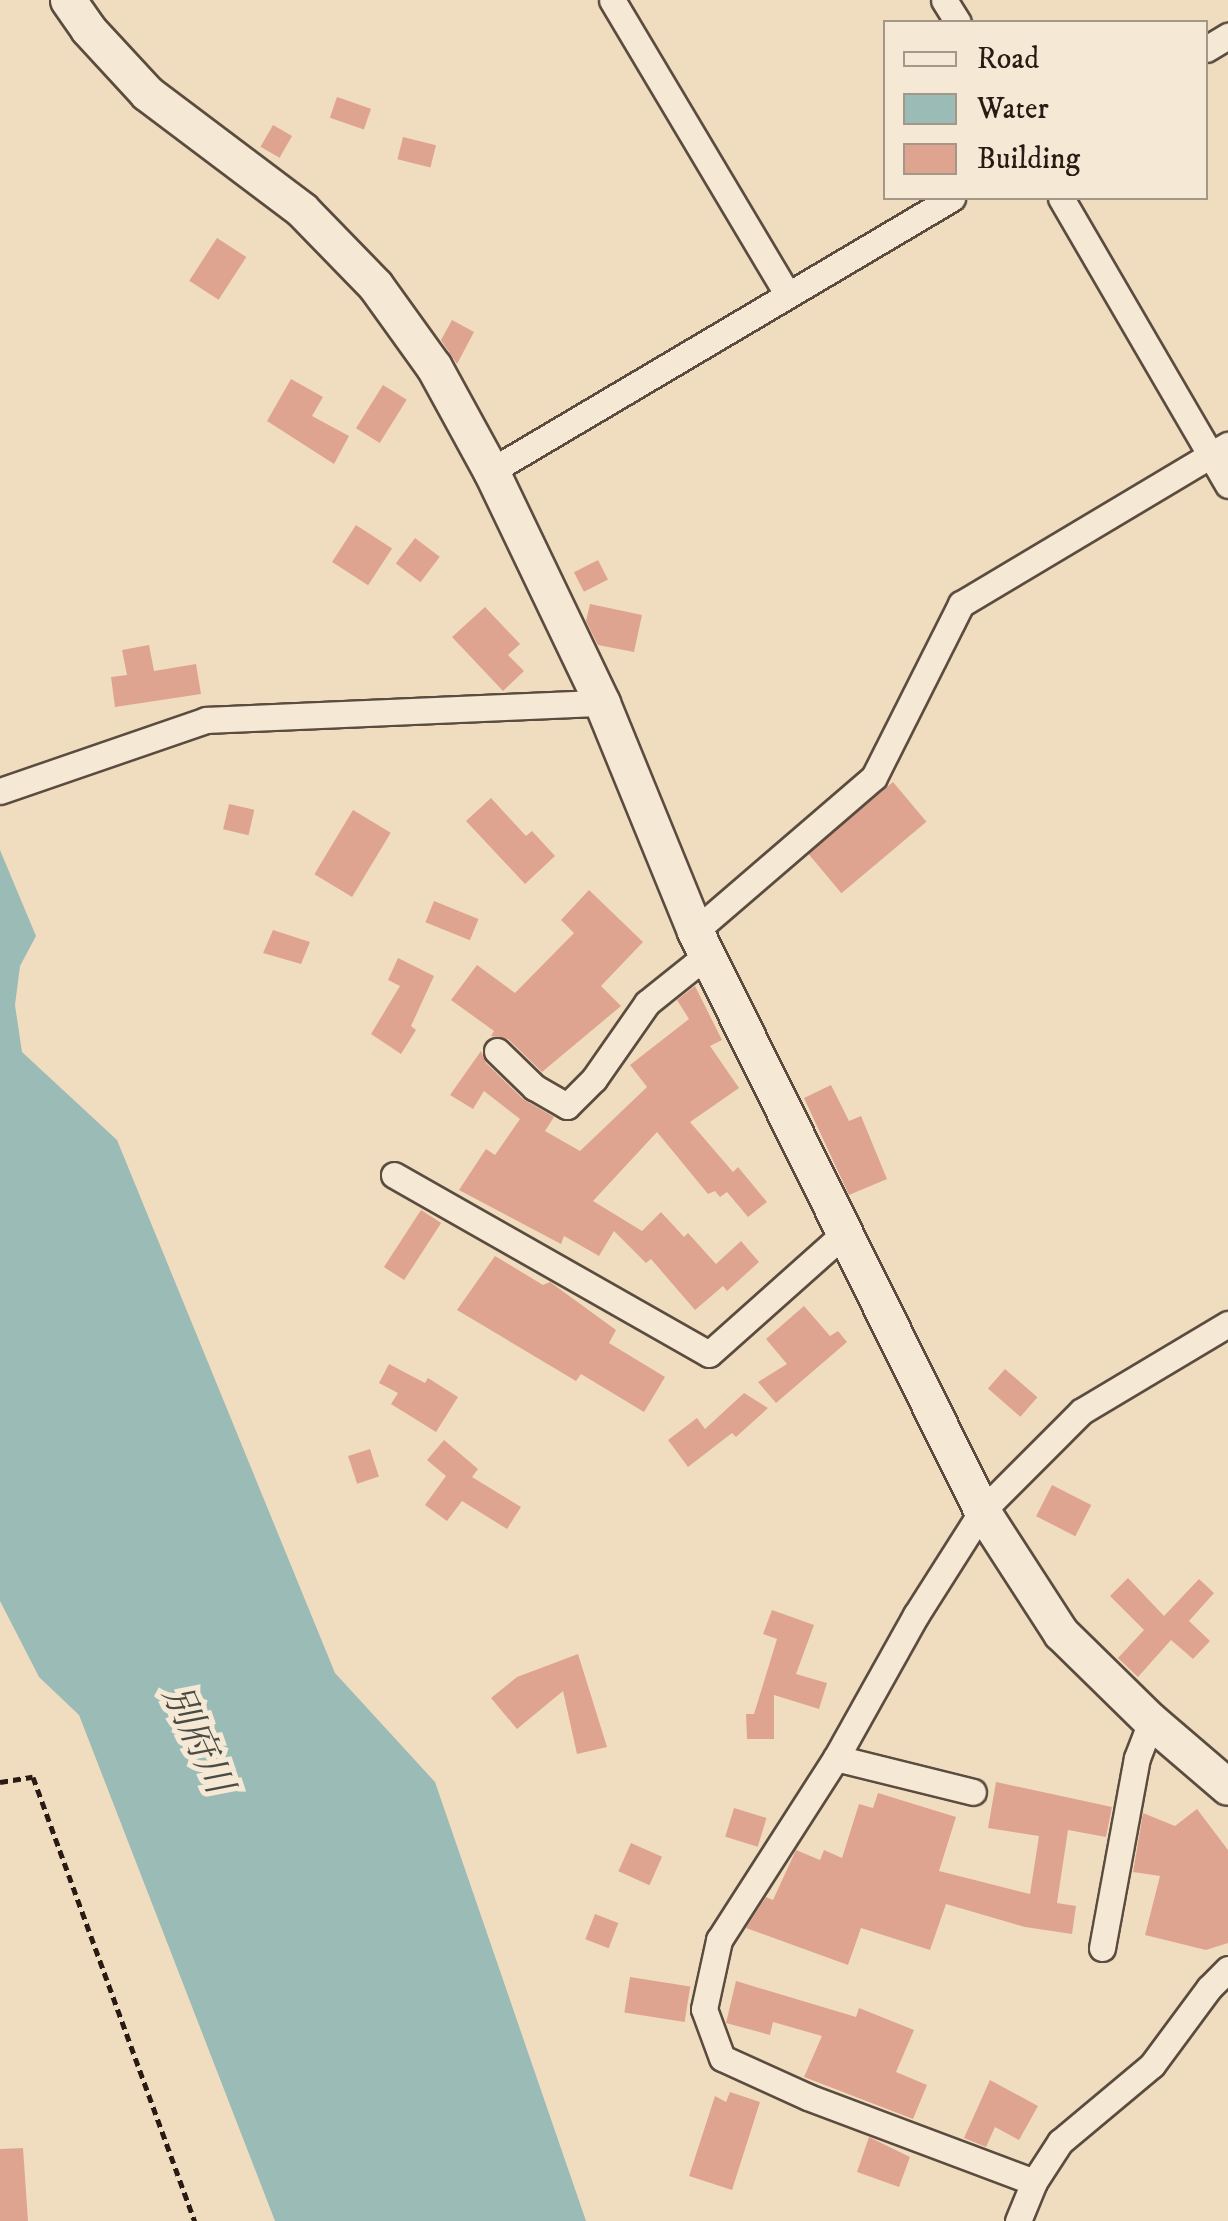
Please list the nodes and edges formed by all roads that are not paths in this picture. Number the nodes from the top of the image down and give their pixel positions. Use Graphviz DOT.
graph roads {
  1 [pos="68,0"];
  2 [pos="612,0"];
  3 [pos="948,200"];
  4 [pos="1062,200"];
  5 [pos="786,292"];
  6 [pos="1219,450"];
  7 [pos="491,471"];
  8 [pos="1228,486"];
  9 [pos="602,703"];
  10 [pos="0,790"];
  11 [pos="701,943"];
  12 [pos="497,1050"];
  13 [pos="394,1174"];
  14 [pos="845,1234"];
  15 [pos="1228,1324"];
  16 [pos="982,1511"];
  17 [pos="1151,1721"];
  18 [pos="836,1758"];
  19 [pos="1228,1787"];
  20 [pos="972,1792"];
  21 [pos="1102,1948"];
  22 [pos="1228,1970"];
  23 [pos="1034,2182"];
  24 [pos="1018,2221"];
  1 -- 7 [label="street"];
  2 -- 5 [label="street"];
  3 -- 5 [label="street"];
  4 -- 6 [label="street"];
  5 -- 7 [label="street"];
  6 -- 8 [label="street"];
  6 -- 11 [label="street"];
  7 -- 9 [label="street"];
  9 -- 10 [label="street"];
  9 -- 11 [label="street"];
  11 -- 12 [label="street"];
  11 -- 14 [label="street"];
  13 -- 14 [label="street"];
  14 -- 16 [label="street"];
  15 -- 16 [label="street"];
  16 -- 17 [label="street"];
  16 -- 18 [label="street"];
  17 -- 19 [label="street"];
  17 -- 21 [label="street"];
  18 -- 20 [label="street"];
  18 -- 23 [label="street"];
  22 -- 23 [label="street"];
  23 -- 24 [label="street"];
}
